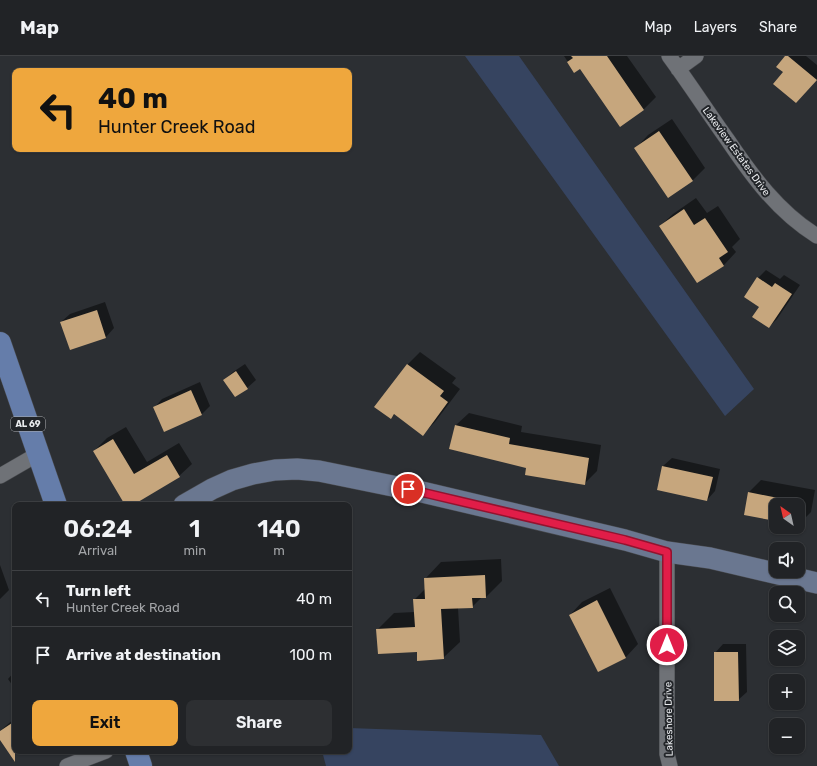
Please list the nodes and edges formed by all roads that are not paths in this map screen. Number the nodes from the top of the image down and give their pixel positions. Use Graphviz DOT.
graph roads {
  1 [pos="669,56"];
  2 [pos="696,56"];
  3 [pos="678,69"];
  4 [pos="817,236"];
  5 [pos="0,343"];
  6 [pos="38,454"];
  7 [pos="0,476"];
  8 [pos="55,502"];
  9 [pos="189,502"];
  10 [pos="667,552"];
  11 [pos="817,584"];
  12 [pos="98,754"];
  13 [pos="137,754"];
  14 [pos="67,766"];
  15 [pos="141,766"];
  16 [pos="670,766"];
  1 -- 3 [label="street, Lakeview Estates Drive"];
  2 -- 3 [label="street"];
  3 -- 4 [label="street, Lakeview Estates Drive"];
  5 -- 6 [label="main road, AL 69"];
  6 -- 7 [label="street"];
  6 -- 8 [label="main road, AL 69"];
  9 -- 10 [label="main road"];
  10 -- 11 [label="main road"];
  10 -- 16 [label="street, Lakeshore Drive"];
  12 -- 14 [label="street"];
  13 -- 15 [label="main road"];
}
